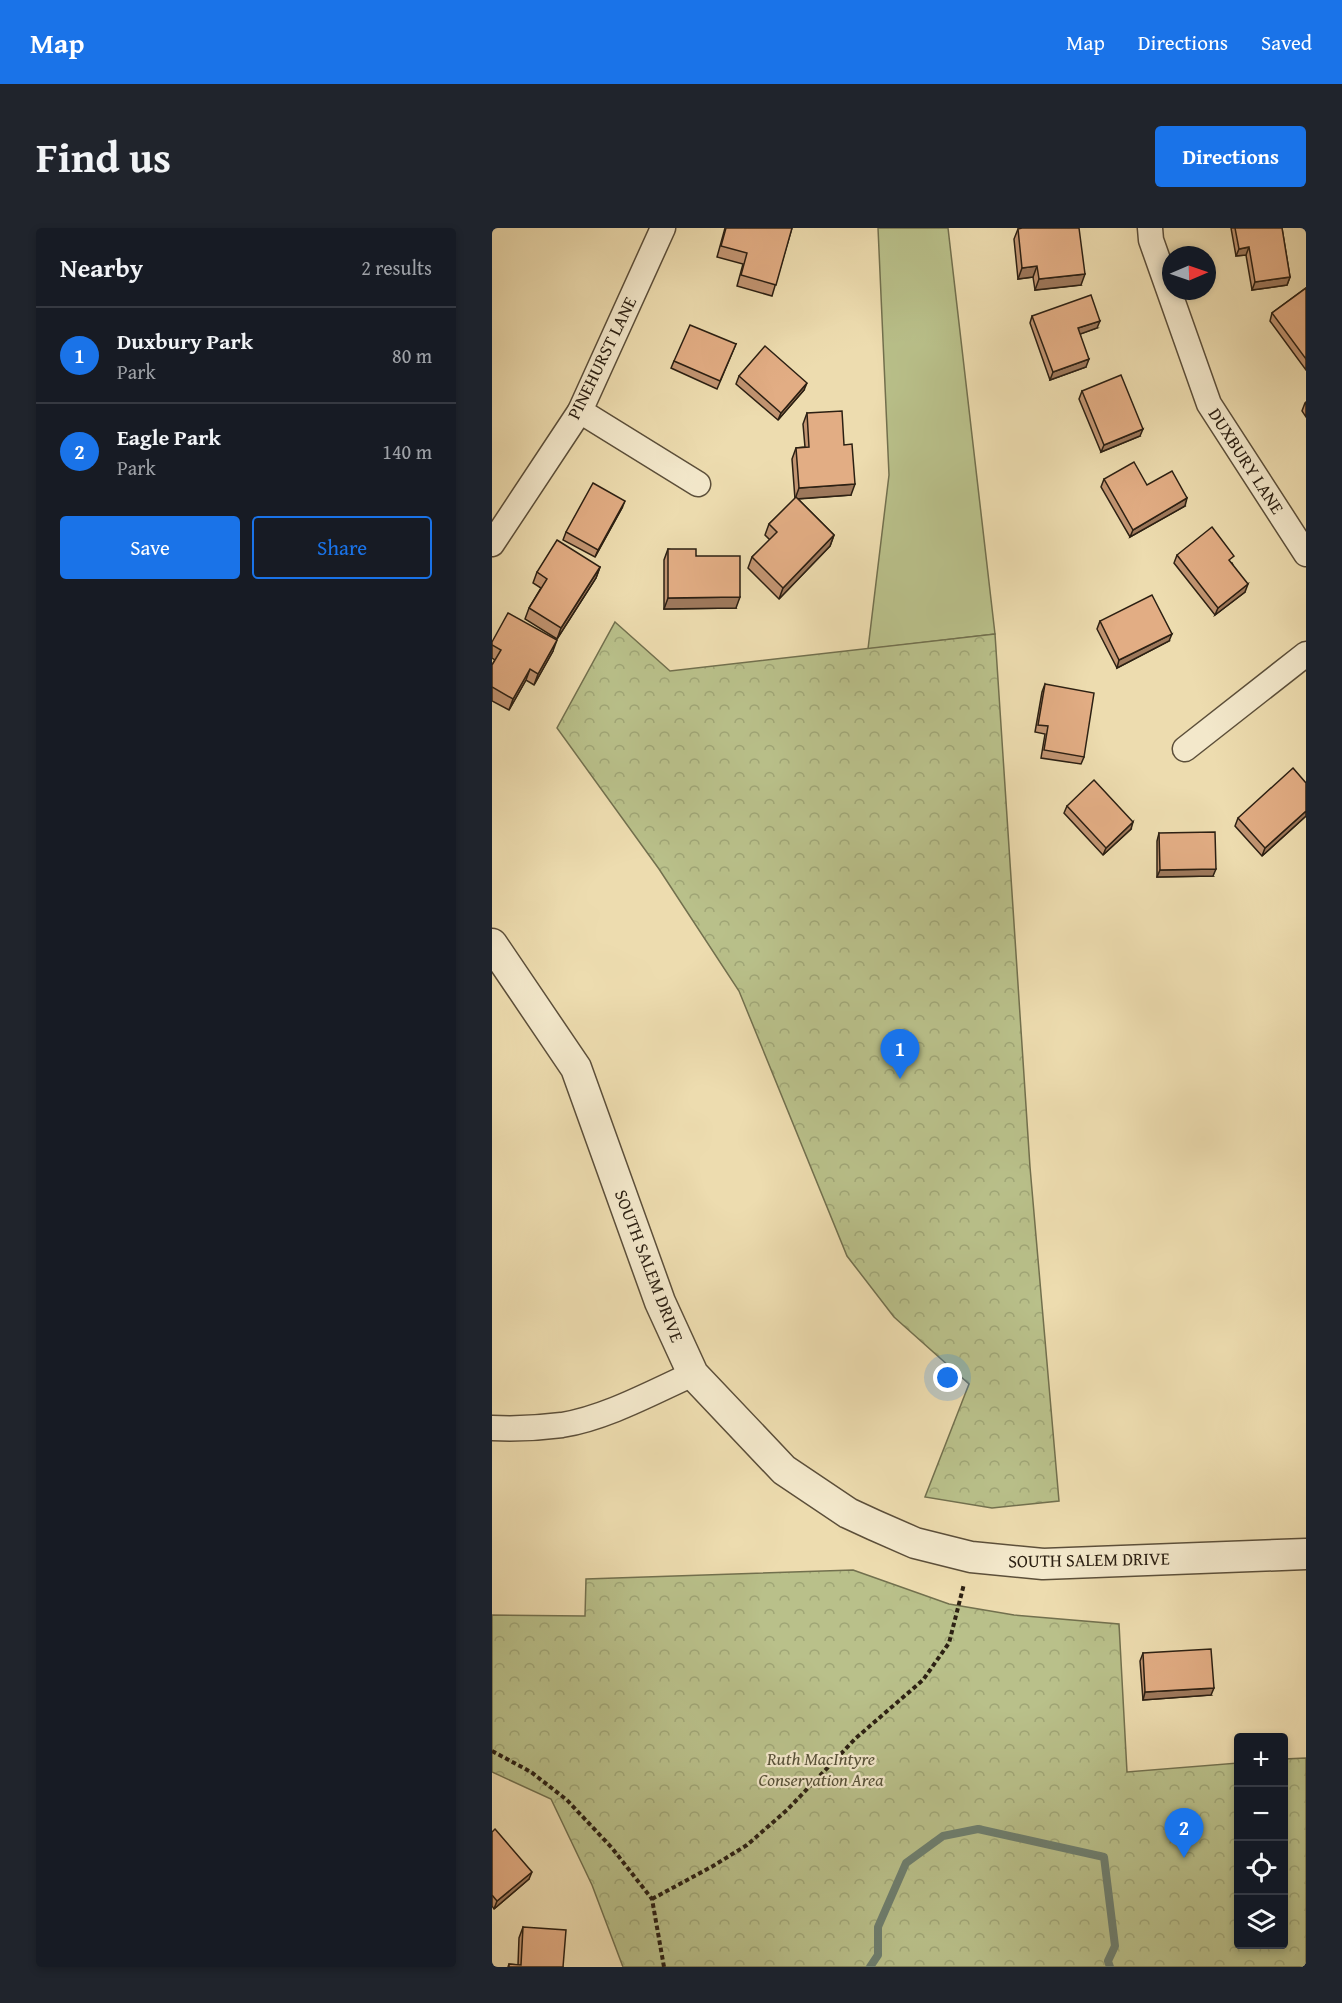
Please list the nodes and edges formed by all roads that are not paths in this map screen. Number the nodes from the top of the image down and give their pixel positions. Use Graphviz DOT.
graph roads {
  1 [pos="663,228"];
  2 [pos="1150,228"];
  3 [pos="580,411"];
  4 [pos="698,484"];
  5 [pos="492,544"];
  6 [pos="1306,554"];
  7 [pos="1306,654"];
  8 [pos="1185,749"];
  9 [pos="492,944"];
  10 [pos="693,1374"];
  11 [pos="492,1428"];
  12 [pos="1306,1554"];
  1 -- 3 [label="street, PINEHURST LANE"];
  2 -- 6 [label="street, DUXBURY LANE"];
  3 -- 4 [label="street"];
  3 -- 5 [label="street, PINEHURST LANE"];
  7 -- 8 [label="street"];
  9 -- 10 [label="street, SOUTH SALEM DRIVE"];
  10 -- 11 [label="street"];
  10 -- 12 [label="street, SOUTH SALEM DRIVE"];
}
